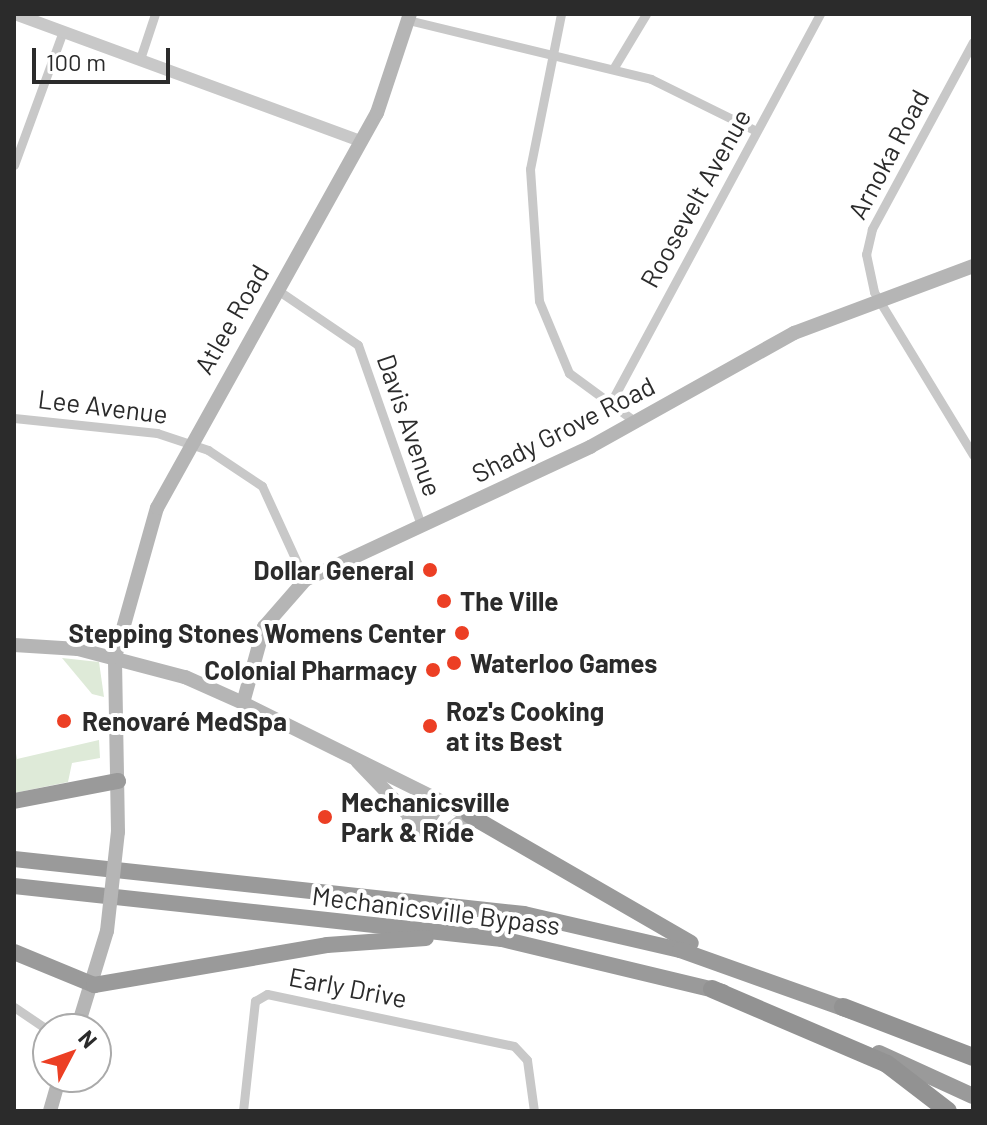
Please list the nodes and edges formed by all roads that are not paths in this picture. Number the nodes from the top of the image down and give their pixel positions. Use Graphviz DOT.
graph roads {
  1 [pos="15,14"];
  2 [pos="155,14"];
  3 [pos="561,14"];
  4 [pos="646,14"];
  5 [pos="820,14"];
  6 [pos="409,17"];
  7 [pos="63,31"];
  8 [pos="973,42"];
  9 [pos="552,54"];
  10 [pos="140,59"];
  11 [pos="613,69"];
  12 [pos="756,131"];
  13 [pos="361,141"];
  14 [pos="14,165"];
  15 [pos="973,266"];
  16 [pos="276,289"];
  17 [pos="878,298"];
  18 [pos="610,404"];
  19 [pos="14,418"];
  20 [pos="636,422"];
  21 [pos="189,441"];
  22 [pos="973,455"];
  23 [pos="421,525"];
  24 [pos="305,580"];
  25 [pos="14,645"];
  26 [pos="115,657"];
  27 [pos="243,703"];
  28 [pos="357,761"];
  29 [pos="118,781"];
  30 [pos="14,801"];
  31 [pos="441,802"];
  32 [pos="469,815"];
  33 [pos="408,820"];
  34 [pos="14,859"];
  35 [pos="14,886"];
  36 [pos="14,952"];
  37 [pos="581,954"];
  38 [pos="94,985"];
  39 [pos="712,989"];
  40 [pos="799,989"];
  41 [pos="14,1007"];
  42 [pos="843,1007"];
  43 [pos="83,1013"];
  44 [pos="32,1019"];
  45 [pos="973,1057"];
  46 [pos="973,1066"];
  47 [pos="973,1096"];
  48 [pos="243,1111"];
  49 [pos="534,1111"];
  50 [pos="948,1111"];
  1 -- 7 [label="street"];
  2 -- 10 [label="street"];
  3 -- 9 [label="street"];
  4 -- 11 [label="street"];
  5 -- 12 [label="street, Roosevelt Avenue"];
  6 -- 9 [label="street"];
  6 -- 13 [label="main road, Atlee Road"];
  7 -- 10 [label="street"];
  7 -- 14 [label="street"];
  8 -- 17 [label="street, Arnoka Road"];
  9 -- 11 [label="street"];
  9 -- 18 [label="street"];
  10 -- 13 [label="street"];
  11 -- 12 [label="street"];
  12 -- 18 [label="street, Roosevelt Avenue"];
  13 -- 16 [label="main road, Atlee Road"];
  15 -- 17 [label="main road, Shady Grove Road"];
  16 -- 21 [label="main road, Atlee Road"];
  16 -- 23 [label="street, Davis Avenue"];
  17 -- 20 [label="main road, Shady Grove Road"];
  17 -- 22 [label="street, Arnoka Road"];
  18 -- 20 [label="street"];
  19 -- 21 [label="street, Lee Avenue"];
  20 -- 23 [label="main road, Shady Grove Road"];
  21 -- 24 [label="street, Lee Avenue"];
  21 -- 26 [label="main road, Atlee Road"];
  23 -- 24 [label="main road, Shady Grove Road"];
  24 -- 27 [label="main road, Shady Grove Road"];
  25 -- 26 [label="main road"];
  26 -- 27 [label="main road"];
  26 -- 29 [label="main road, Atlee Road"];
  27 -- 28 [label="main road"];
  28 -- 31 [label="main road"];
  28 -- 33 [label="main road"];
  29 -- 30 [label="highway"];
  29 -- 38 [label="main road, Atlee Road, bridge"];
  31 -- 32 [label="main road"];
  31 -- 33 [label="main road"];
  32 -- 33 [label="main road"];
  32 -- 40 [label="highway"];
  34 -- 40 [label="highway, Mechanicsville Bypass"];
  35 -- 37 [label="highway, Mechanicsville Bypass"];
  36 -- 38 [label="highway"];
  37 -- 38 [label="highway"];
  37 -- 39 [label="highway, Mechanicsville Bypass"];
  38 -- 43 [label="main road, Atlee Road"];
  39 -- 47 [label="highway, Mechanicsville Bypass"];
  39 -- 50 [label="highway"];
  40 -- 42 [label="highway"];
  41 -- 44 [label="street"];
  42 -- 45 [label="highway"];
  42 -- 46 [label="highway"];
  48 -- 49 [label="street, Early Drive"];
}
